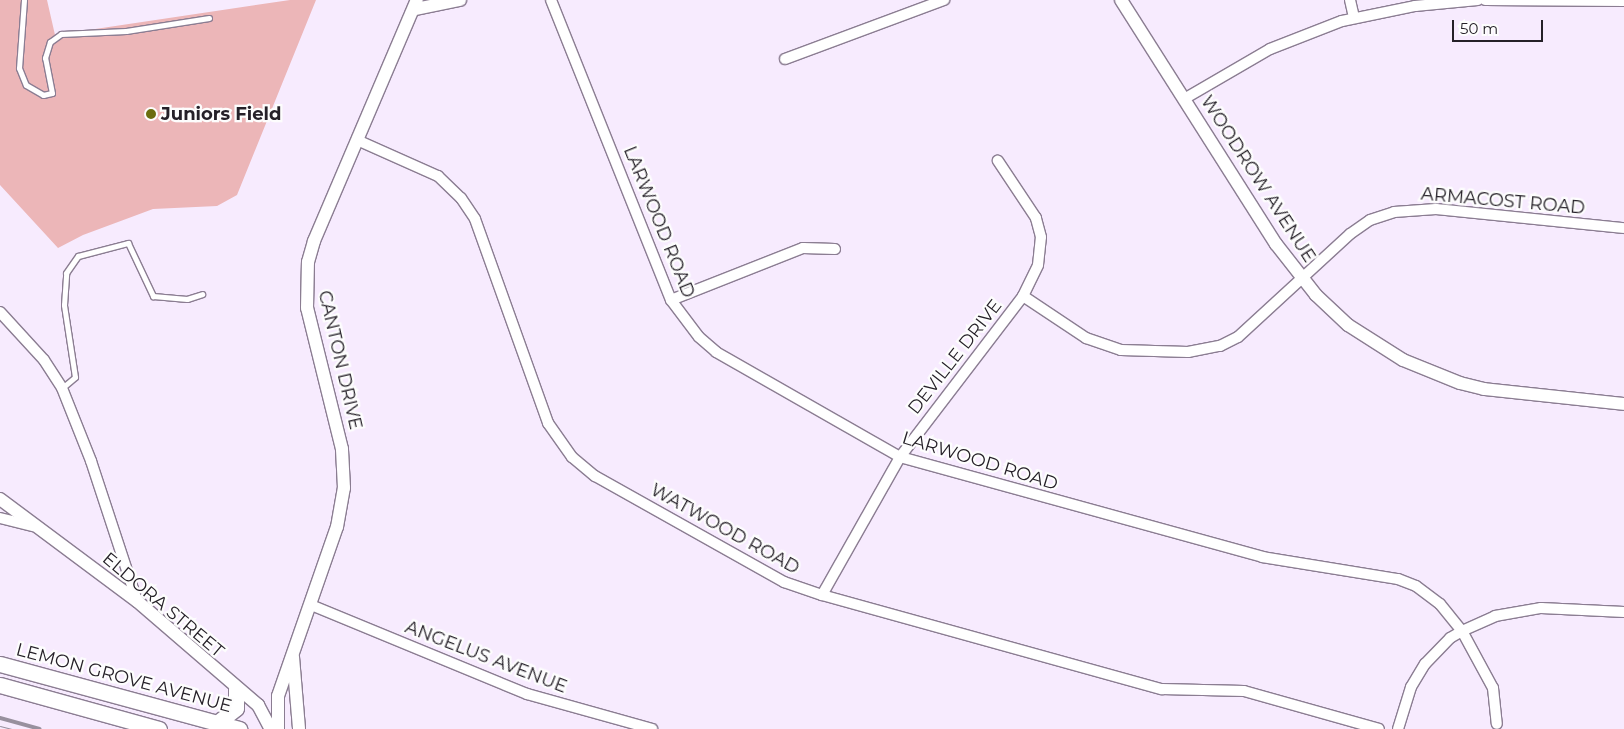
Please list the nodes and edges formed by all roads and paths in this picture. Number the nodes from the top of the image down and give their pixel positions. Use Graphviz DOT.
graph roads {
  1 [pos="24,0"];
  2 [pos="460,0"];
  3 [pos="551,0"];
  4 [pos="944,0"];
  5 [pos="1121,0"];
  6 [pos="1350,0"];
  7 [pos="1478,0"];
  8 [pos="1485,0"];
  9 [pos="1624,1"];
  10 [pos="416,5"];
  11 [pos="1354,17"];
  12 [pos="209,18"];
  13 [pos="785,59"];
  14 [pos="1184,99"];
  15 [pos="357,140"];
  16 [pos="998,161"];
  17 [pos="1624,228"];
  18 [pos="835,249"];
  19 [pos="1302,278"];
  20 [pos="202,294"];
  21 [pos="1023,296"];
  22 [pos="672,300"];
  23 [pos="0,312"];
  24 [pos="62,388"];
  25 [pos="1624,404"];
  26 [pos="900,457"];
  27 [pos="0,499"];
  28 [pos="0,518"];
  29 [pos="34,526"];
  30 [pos="822,595"];
  31 [pos="137,601"];
  32 [pos="311,605"];
  33 [pos="1624,612"];
  34 [pos="1462,631"];
  35 [pos="293,652"];
  36 [pos="0,664"];
  37 [pos="0,685"];
  38 [pos="236,689"];
  39 [pos="217,723"];
  40 [pos="1497,724"];
  41 [pos="159,729"];
  42 [pos="239,729"];
  43 [pos="271,729"];
  44 [pos="278,729"];
  45 [pos="299,729"];
  46 [pos="652,729"];
  47 [pos="1379,729"];
  48 [pos="1398,729"];
  1 -- 12 [label="lane"];
  2 -- 10 [label="street"];
  3 -- 22 [label="street, LARWOOD ROAD"];
  4 -- 13 [label="street"];
  5 -- 14 [label="street, WOODROW AVENUE"];
  6 -- 11 [label="street"];
  7 -- 11 [label="street"];
  8 -- 9 [label="street"];
  10 -- 15 [label="street, CANTON DRIVE"];
  11 -- 14 [label="street"];
  14 -- 19 [label="street, WOODROW AVENUE"];
  15 -- 30 [label="street, WATWOOD ROAD"];
  15 -- 32 [label="street, CANTON DRIVE"];
  16 -- 21 [label="street, DEVILLE DRIVE"];
  17 -- 19 [label="street, ARMACOST ROAD"];
  18 -- 22 [label="street"];
  19 -- 21 [label="street, ARMACOST ROAD"];
  19 -- 25 [label="street, WOODROW AVENUE"];
  20 -- 24 [label="lane"];
  21 -- 26 [label="street, DEVILLE DRIVE"];
  22 -- 26 [label="street, LARWOOD ROAD"];
  23 -- 24 [label="street"];
  24 -- 31 [label="street"];
  26 -- 30 [label="street, DEVILLE DRIVE"];
  26 -- 34 [label="street, LARWOOD ROAD"];
  27 -- 29 [label="street, ELDORA STREET"];
  28 -- 29 [label="street"];
  29 -- 31 [label="street, ELDORA STREET"];
  30 -- 47 [label="street, WATWOOD ROAD"];
  31 -- 38 [label="street, ELDORA STREET"];
  32 -- 35 [label="street, CANTON DRIVE"];
  32 -- 46 [label="street, ANGELUS AVENUE"];
  33 -- 34 [label="street"];
  34 -- 40 [label="street, LARWOOD ROAD"];
  34 -- 48 [label="street"];
  35 -- 44 [label="street, CANTON DRIVE"];
  35 -- 45 [label="street, CANTON DRIVE"];
  36 -- 39 [label="main road, LEMON GROVE AVENUE"];
  37 -- 41 [label="main road"];
  38 -- 39 [label="main road"];
  38 -- 43 [label="street, ELDORA STREET"];
  39 -- 42 [label="main road, LEMON GROVE AVENUE"];
}
